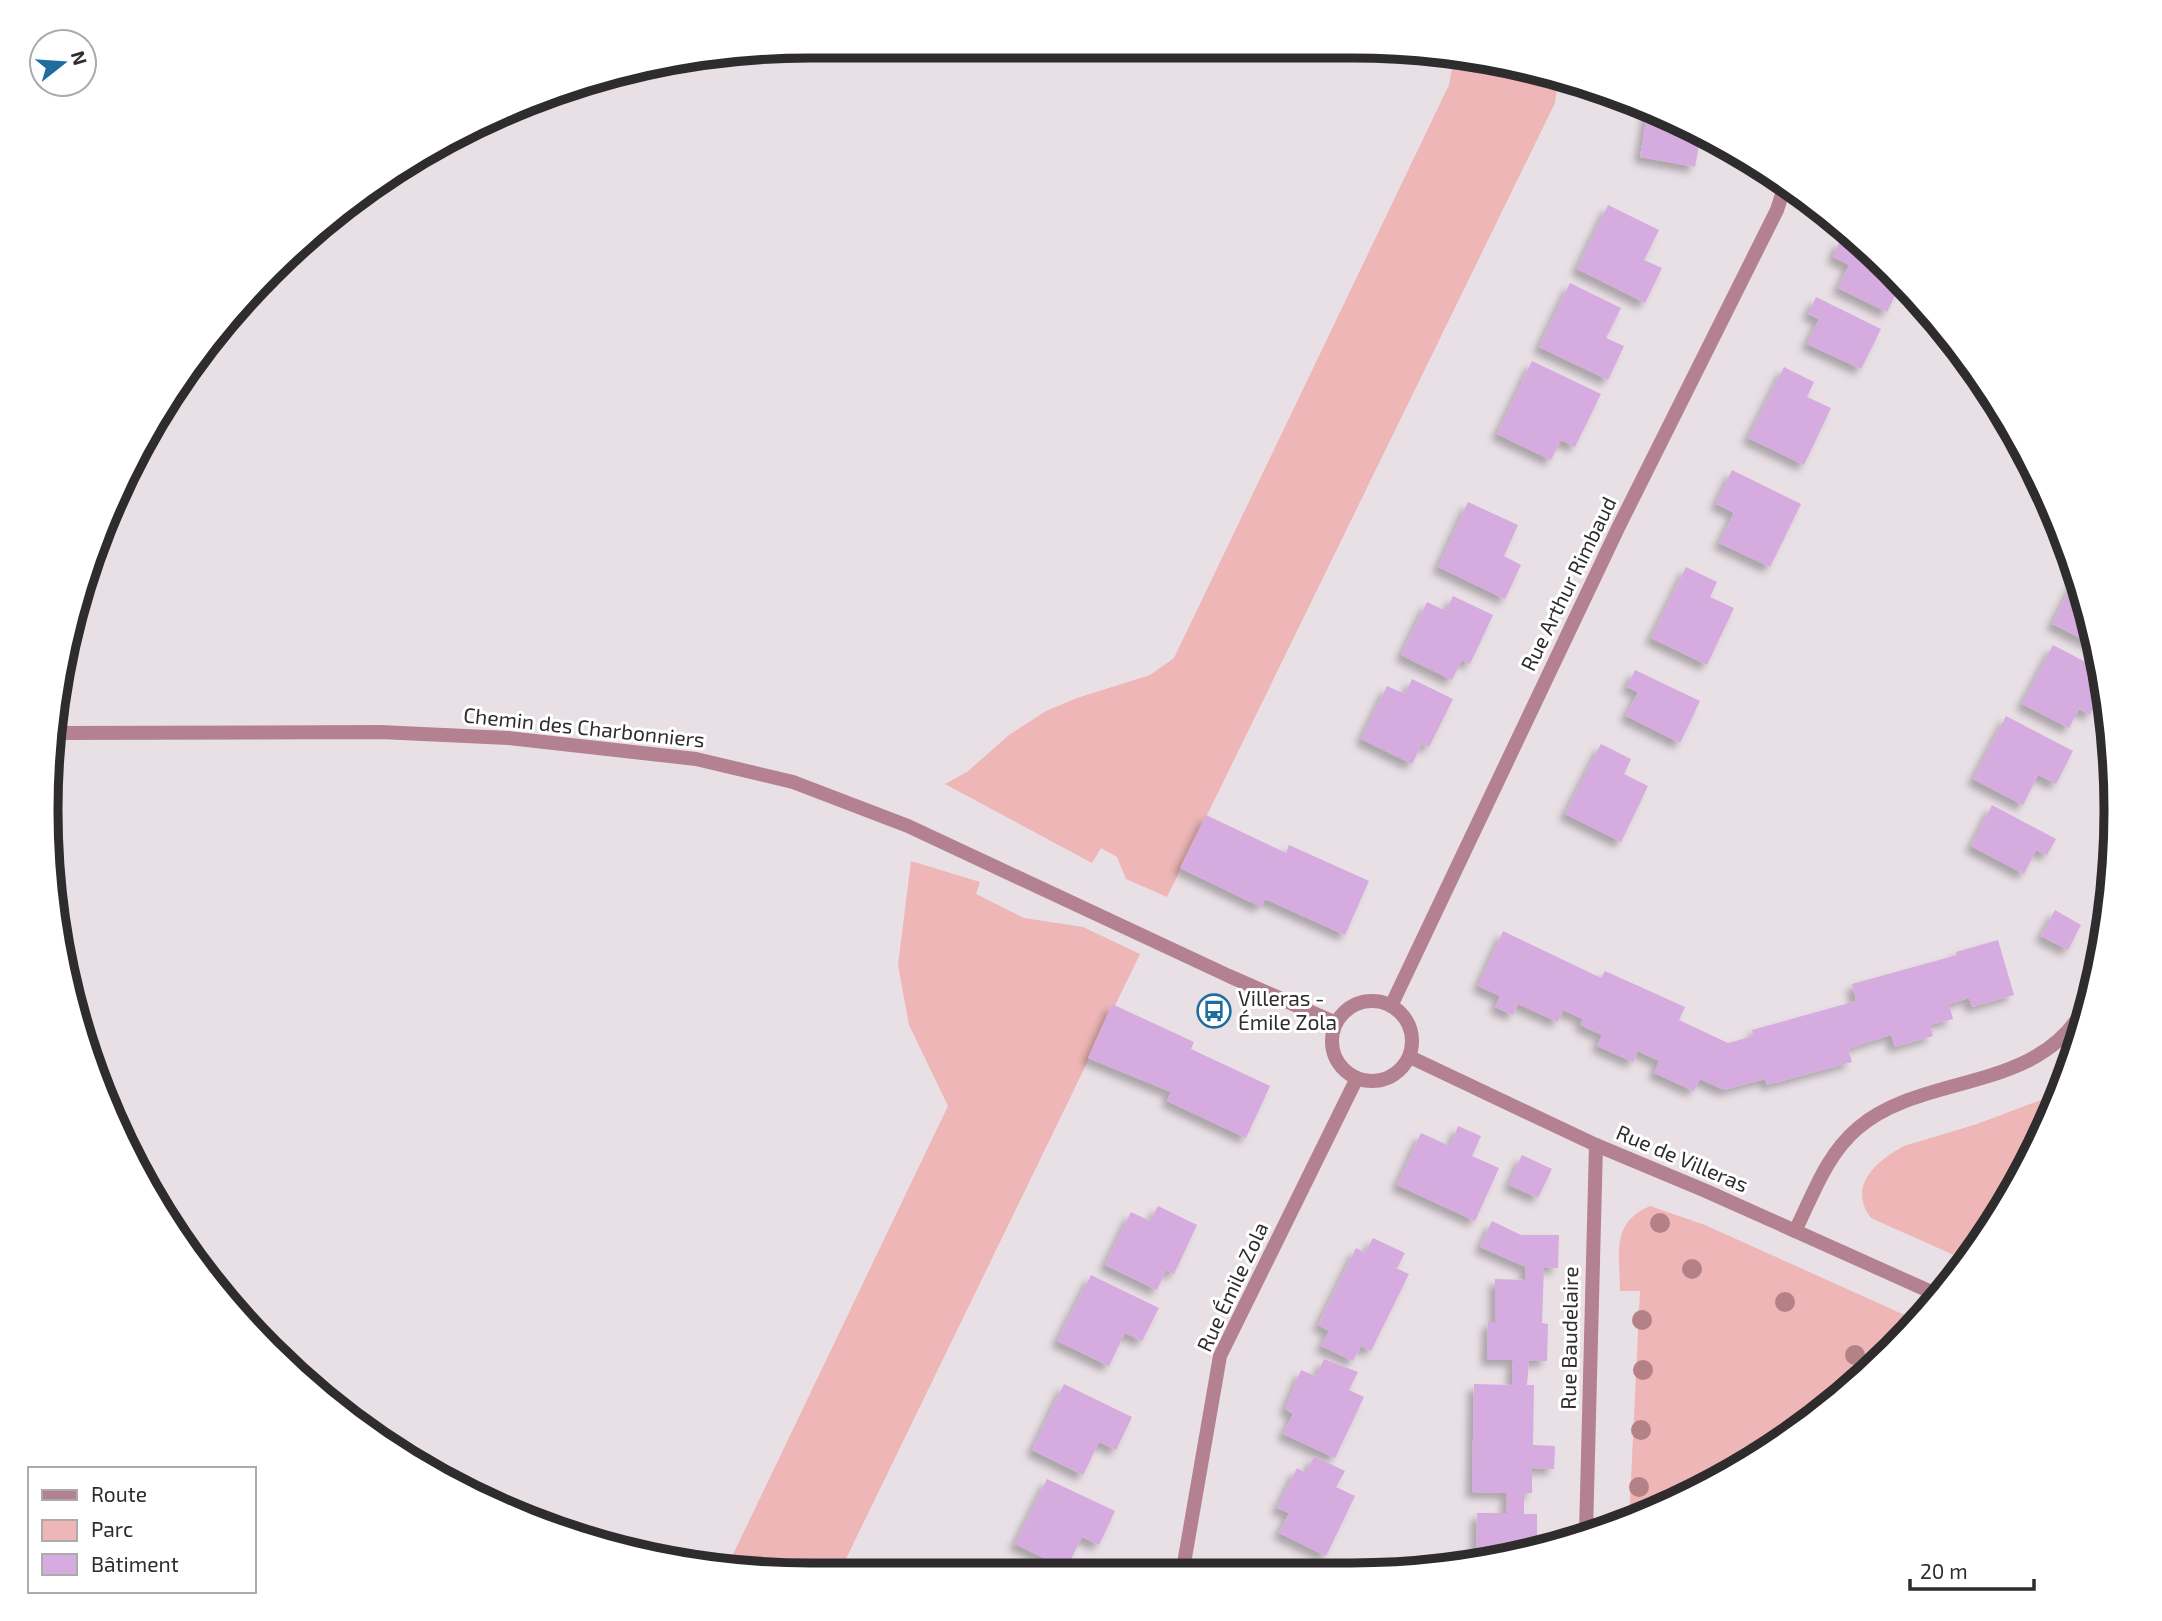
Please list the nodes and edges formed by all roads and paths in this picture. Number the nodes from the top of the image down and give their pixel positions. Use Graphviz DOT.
graph roads {
  1 [pos="1782,194"];
  2 [pos="62,733"];
  3 [pos="1391,1006"];
  4 [pos="1336,1023"];
  5 [pos="2068,1039"];
  6 [pos="1410,1057"];
  7 [pos="1357,1078"];
  8 [pos="1596,1145"];
  9 [pos="1794,1231"];
  10 [pos="1929,1292"];
  11 [pos="1586,1525"];
  12 [pos="1184,1563"];
  1 -- 3 [label="street, Rue Arthur Rimbaud"];
  2 -- 4 [label="street, Chemin des Charbonniers"];
  3 -- 4 [label="street"];
  3 -- 6 [label="street"];
  4 -- 7 [label="street"];
  5 -- 9 [label="street"];
  6 -- 7 [label="street"];
  6 -- 8 [label="street, Rue de Villeras"];
  7 -- 12 [label="street, Rue Émile Zola"];
  8 -- 9 [label="street, Rue de Villeras"];
  8 -- 11 [label="street, Rue Baudelaire"];
  9 -- 10 [label="street, Rue de Villeras"];
}
